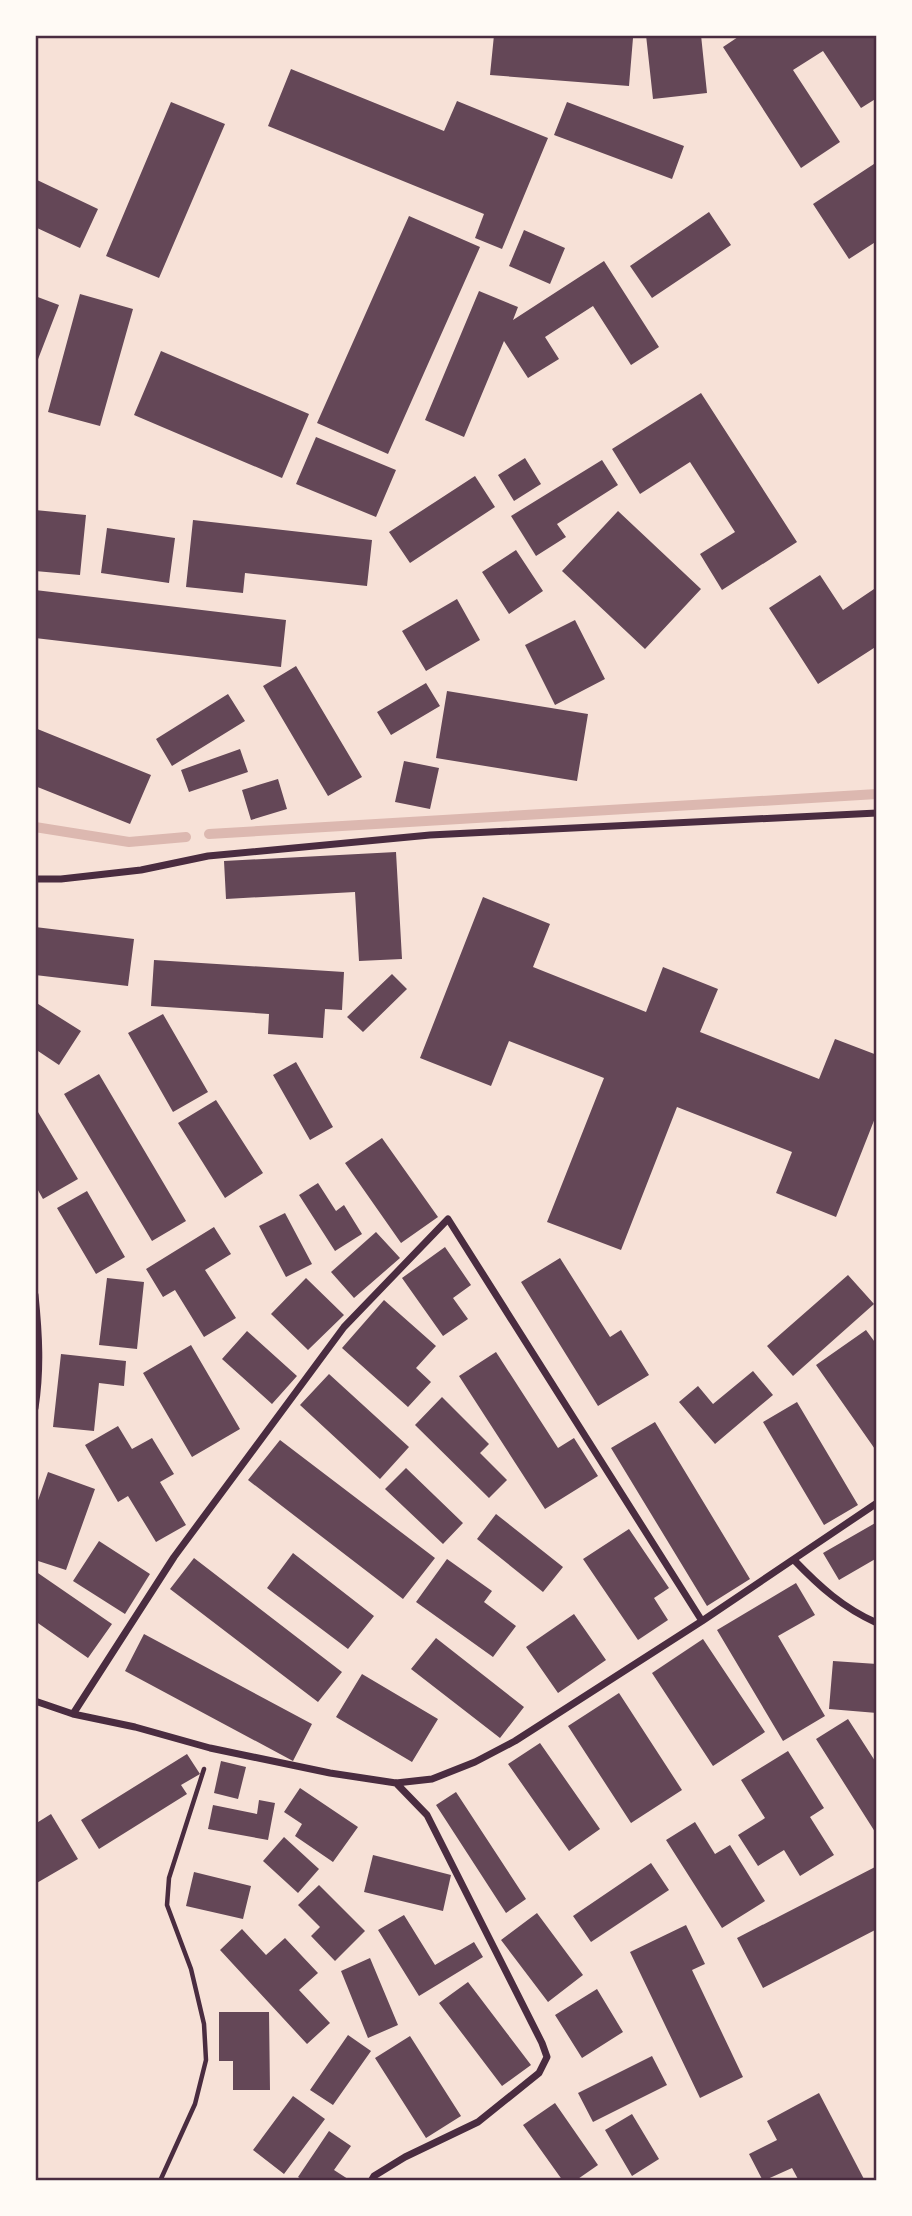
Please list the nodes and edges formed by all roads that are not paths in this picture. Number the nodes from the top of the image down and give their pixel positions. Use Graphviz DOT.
graph roads {
  1 [pos="877,813"];
  2 [pos="35,879"];
  3 [pos="35,1295"];
  4 [pos="35,1408"];
  5 [pos="877,1503"];
  6 [pos="794,1560"];
  7 [pos="702,1620"];
  8 [pos="877,1623"];
  9 [pos="35,1701"];
  10 [pos="73,1714"];
  11 [pos="396,1783"];
  12 [pos="371,2181"];
  1 -- 2 [label="street"];
  3 -- 4 [label="street"];
  5 -- 6 [label="street"];
  6 -- 7 [label="street"];
  6 -- 8 [label="street"];
  7 -- 10 [label="street"];
  7 -- 11 [label="street"];
  9 -- 10 [label="street"];
  10 -- 11 [label="street"];
  11 -- 12 [label="street"];
}
